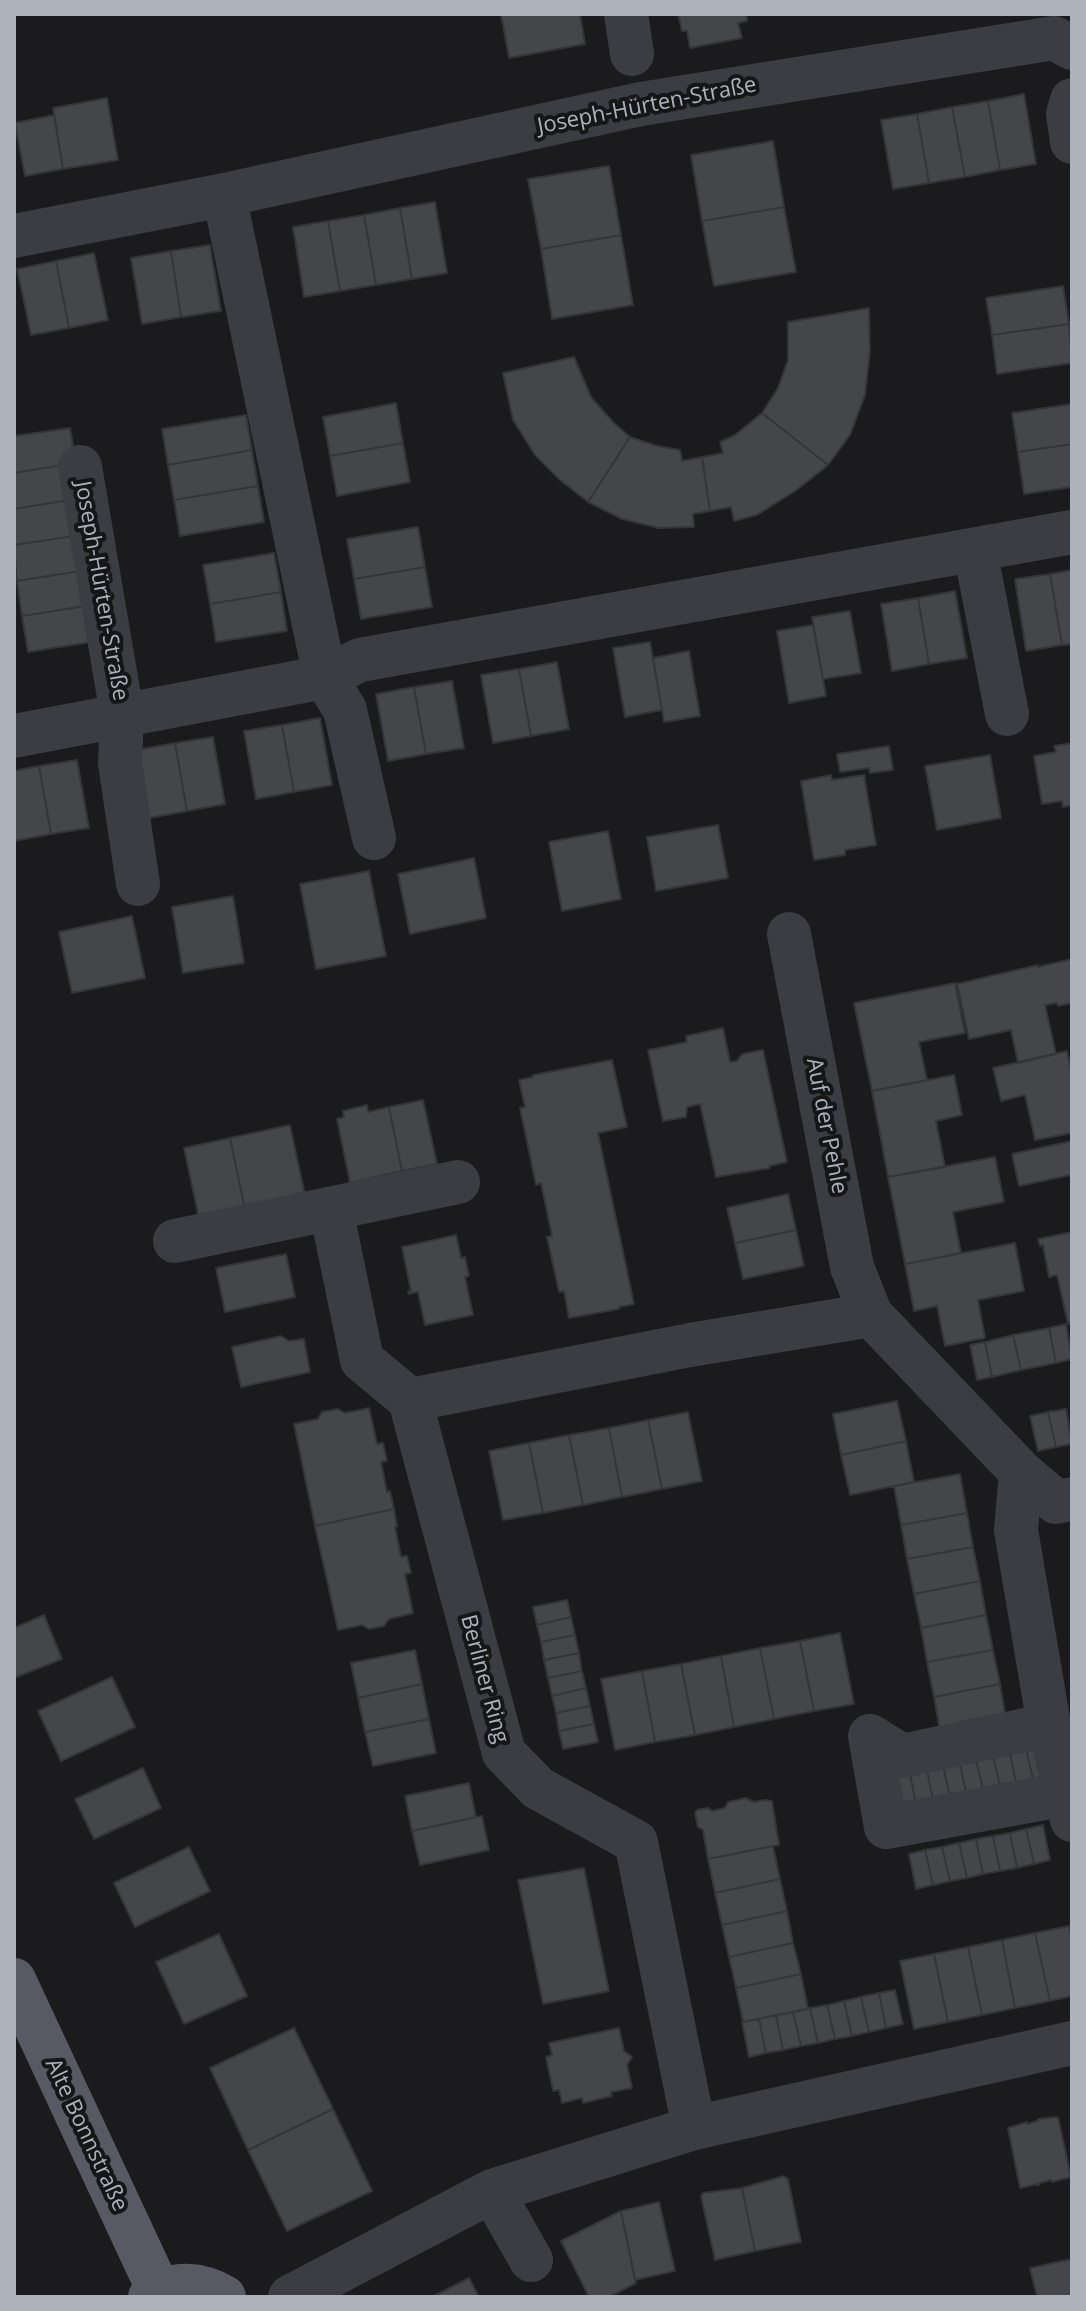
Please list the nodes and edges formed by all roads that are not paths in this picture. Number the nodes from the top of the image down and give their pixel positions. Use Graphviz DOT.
graph roads {
  1 [pos="1072,48"];
  2 [pos="224,195"];
  3 [pos="14,236"];
  4 [pos="80,467"];
  5 [pos="1072,532"];
  6 [pos="975,550"];
  7 [pos="325,677"];
  8 [pos="122,714"];
  9 [pos="1007,714"];
  10 [pos="14,736"];
  11 [pos="374,838"];
  12 [pos="138,884"];
  13 [pos="789,934"];
  14 [pos="458,1182"];
  15 [pos="331,1209"];
  16 [pos="175,1241"];
  17 [pos="871,1315"];
  18 [pos="410,1400"];
  19 [pos="1021,1472"];
  20 [pos="1072,1499"];
  21 [pos="1049,1725"];
  22 [pos="1069,1807"];
  23 [pos="14,1980"];
  24 [pos="1072,2044"];
  25 [pos="694,2128"];
  26 [pos="492,2191"];
  27 [pos="531,2260"];
  28 [pos="154,2294"];
  29 [pos="224,2297"];
  30 [pos="290,2297"];
  1 -- 2 [label="street, Joseph-Hürten-Straße"];
  2 -- 3 [label="street, Joseph-Hürten-Straße"];
  2 -- 7 [label="street"];
  4 -- 8 [label="street, Joseph-Hürten-Straße"];
  5 -- 6 [label="street, Joseph-Hürten-Straße"];
  6 -- 7 [label="street, Joseph-Hürten-Straße"];
  6 -- 9 [label="street"];
  7 -- 8 [label="street, Joseph-Hürten-Straße"];
  7 -- 11 [label="street"];
  8 -- 10 [label="street, Joseph-Hürten-Straße"];
  8 -- 12 [label="street, Joseph-Hürten-Straße"];
  13 -- 17 [label="street, Auf der Pehle"];
  14 -- 15 [label="street"];
  15 -- 16 [label="street"];
  15 -- 18 [label="street"];
  17 -- 18 [label="street"];
  17 -- 19 [label="street"];
  18 -- 25 [label="street, Berliner Ring"];
  19 -- 20 [label="street"];
  19 -- 21 [label="street"];
  21 -- 22 [label="street"];
  21 -- 22 [label="street"];
  23 -- 28 [label="main road, Alte Bonnstraße"];
  24 -- 25 [label="street"];
  25 -- 26 [label="street"];
  26 -- 27 [label="street"];
  26 -- 30 [label="street"];
  28 -- 29 [label="main road, Alte Bonnstraße"];
}
